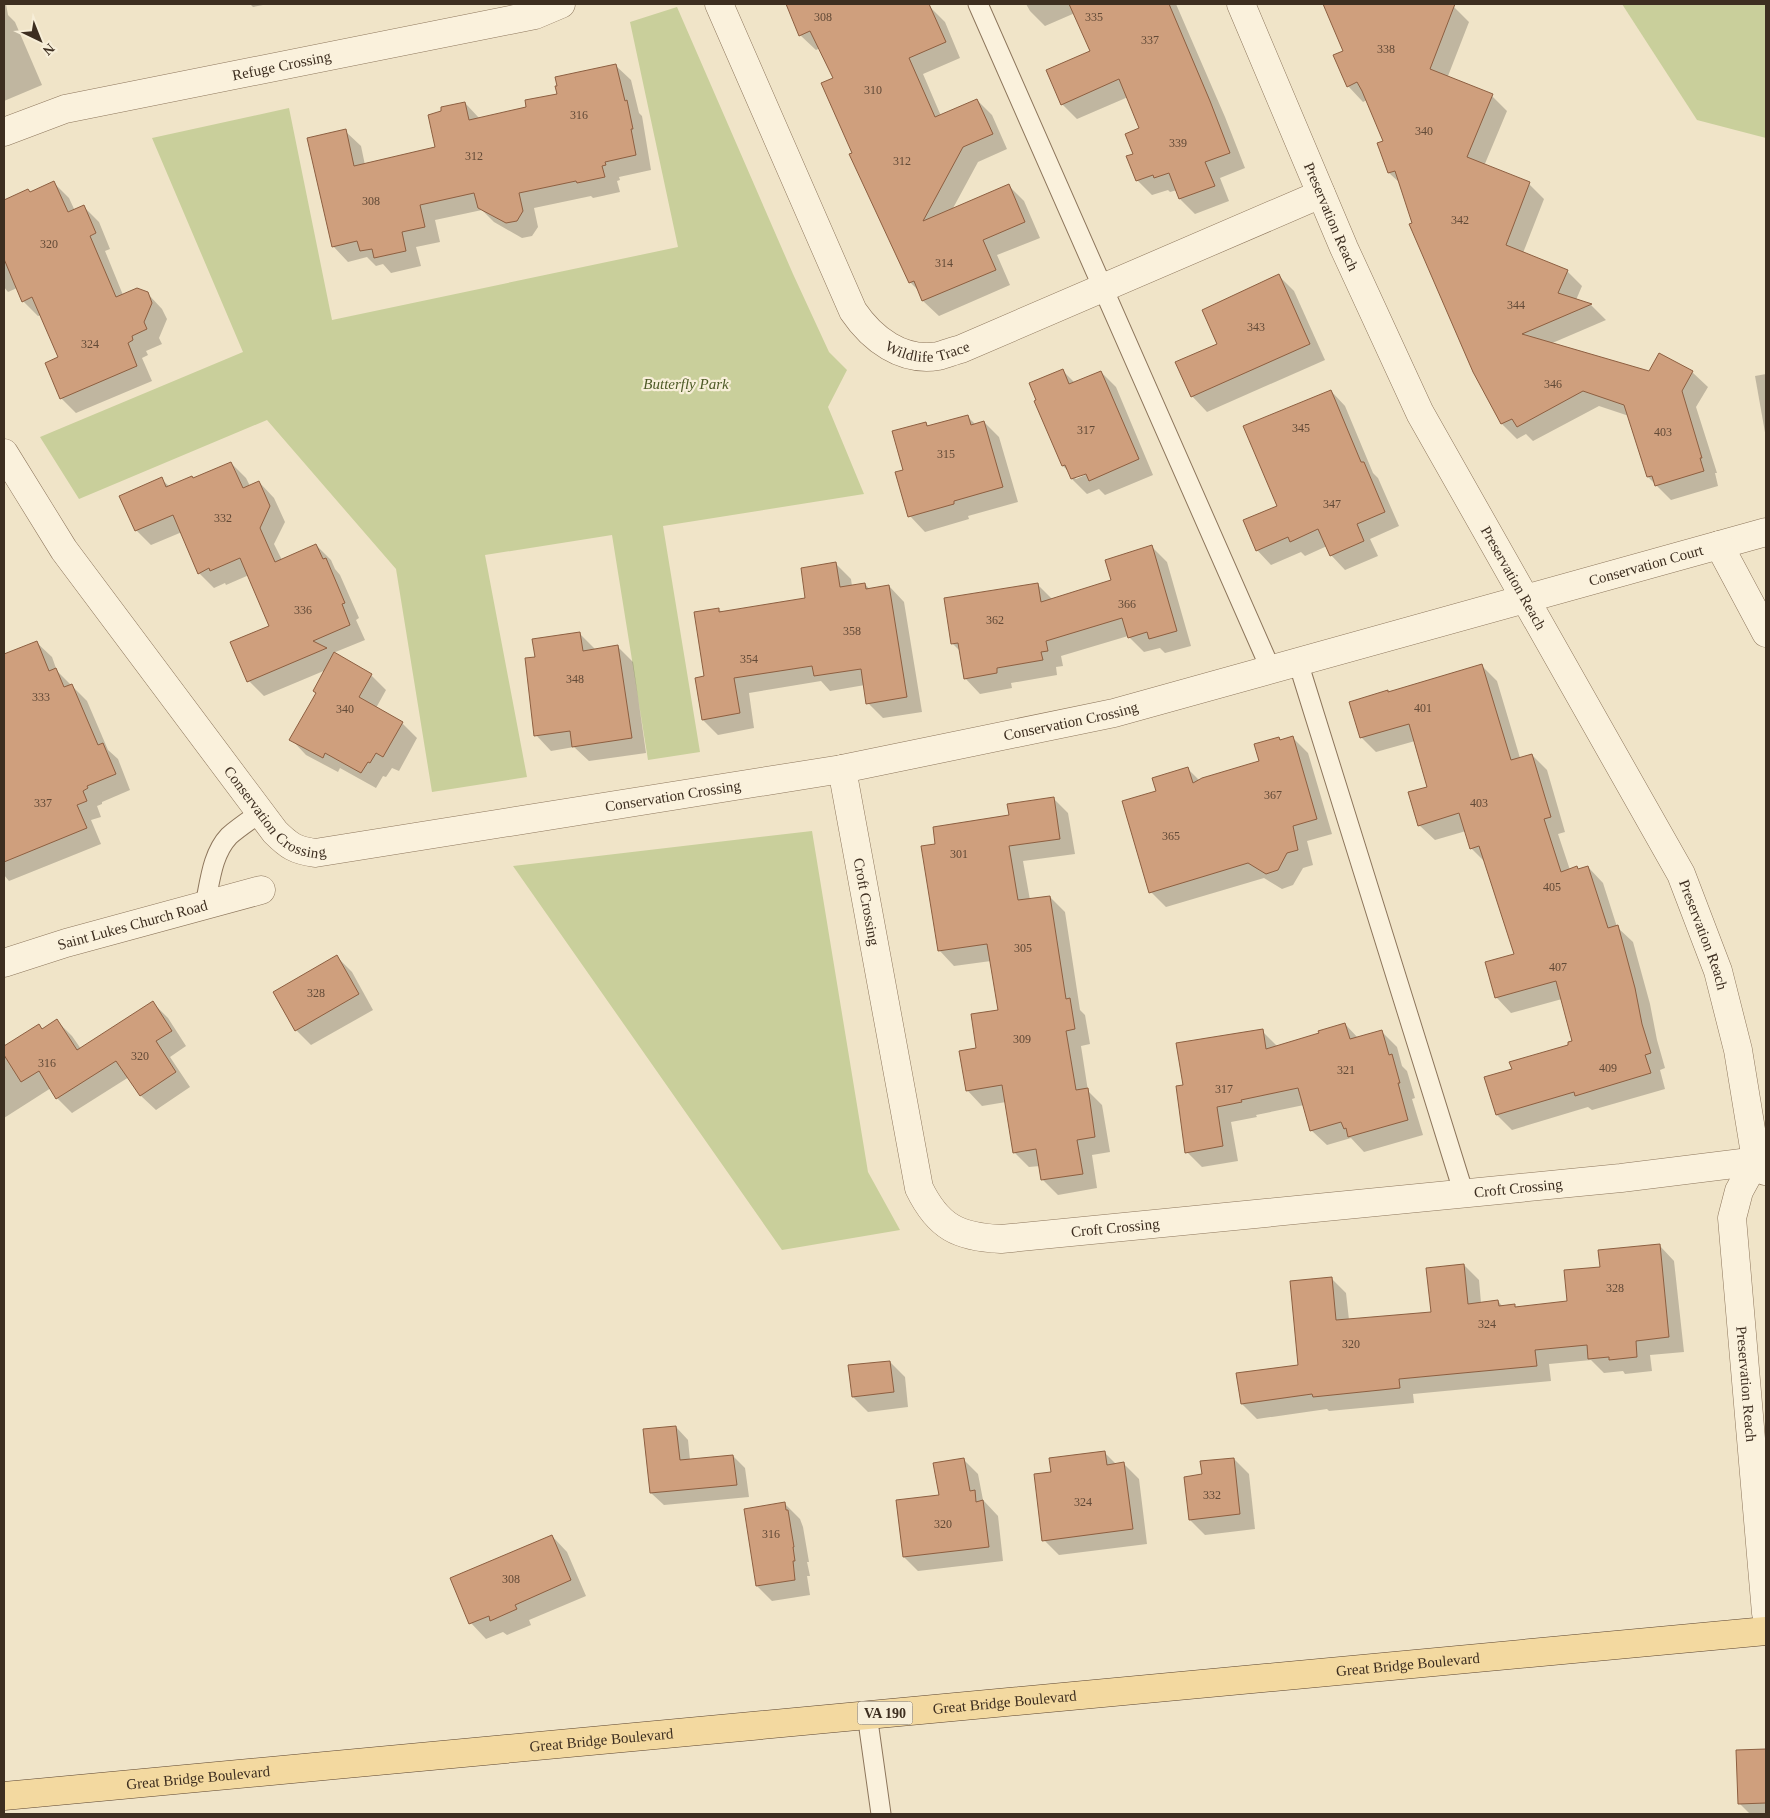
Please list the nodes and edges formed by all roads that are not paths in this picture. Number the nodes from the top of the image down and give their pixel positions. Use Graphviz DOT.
graph roads {
  1 [pos="561,4"];
  2 [pos="719,4"];
  3 [pos="978,4"];
  4 [pos="1241,4"];
  5 [pos="4,132"];
  6 [pos="1321,194"];
  7 [pos="1104,288"];
  8 [pos="4,453"];
  9 [pos="1766,532"];
  10 [pos="1719,545"];
  11 [pos="1525,599"];
  12 [pos="1766,633"];
  13 [pos="1298,662"];
  14 [pos="1271,670"];
  15 [pos="842,769"];
  16 [pos="260,812"];
  17 [pos="261,890"];
  18 [pos="205,905"];
  19 [pos="4,963"];
  20 [pos="1763,1164"];
  21 [pos="1464,1194"];
  22 [pos="1766,1613"];
  23 [pos="1766,1631"];
  24 [pos="866,1714"];
  25 [pos="4,1796"];
  26 [pos="881,1814"];
  1 -- 5 [label="street, Refuge Crossing"];
  2 -- 7 [label="street, Wildlife Trace"];
  3 -- 7 [label="lane"];
  4 -- 6 [label="street, Preservation Reach"];
  6 -- 7 [label="street, Wildlife Trace"];
  6 -- 11 [label="street, Preservation Reach"];
  7 -- 14 [label="lane"];
  8 -- 16 [label="street, Conservation Crossing"];
  9 -- 10 [label="street, Conservation Court"];
  10 -- 11 [label="street, Conservation Court"];
  10 -- 12 [label="street"];
  11 -- 13 [label="street, Conservation Crossing"];
  11 -- 20 [label="street, Preservation Reach"];
  13 -- 14 [label="street, Conservation Crossing"];
  13 -- 21 [label="lane"];
  14 -- 15 [label="street, Conservation Crossing"];
  15 -- 16 [label="street, Conservation Crossing"];
  15 -- 21 [label="street, Croft Crossing"];
  16 -- 18 [label="lane"];
  17 -- 18 [label="street, Saint Lukes Church Road"];
  18 -- 19 [label="street, Saint Lukes Church Road"];
  20 -- 21 [label="street, Croft Crossing"];
  20 -- 22 [label="street, Preservation Reach"];
  23 -- 24 [label="main road, Great Bridge Boulevard / VA 190"];
  24 -- 25 [label="main road, Great Bridge Boulevard / VA 190"];
  24 -- 26 [label="lane"];
}
